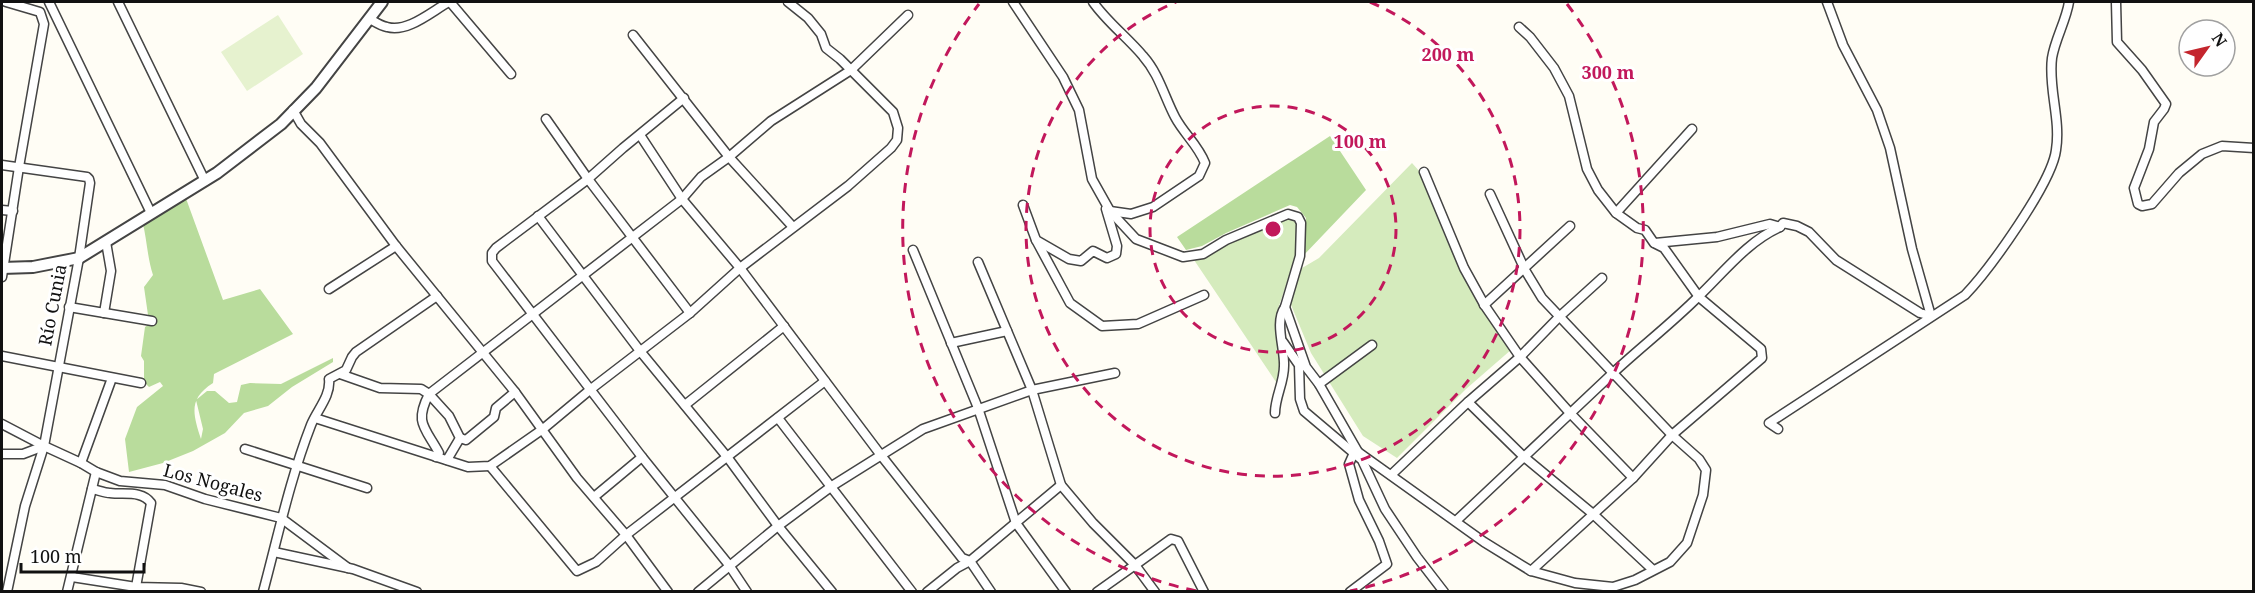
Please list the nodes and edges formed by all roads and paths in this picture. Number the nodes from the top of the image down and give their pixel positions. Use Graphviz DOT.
graph roads {
  1 [pos="6,2"];
  2 [pos="49,2"];
  3 [pos="118,2"];
  4 [pos="382,2"];
  5 [pos="449,2"];
  6 [pos="788,2"];
  7 [pos="1013,2"];
  8 [pos="1093,2"];
  9 [pos="1827,2"];
  10 [pos="2069,2"];
  11 [pos="2116,2"];
  12 [pos="908,15"];
  13 [pos="370,19"];
  14 [pos="1519,27"];
  15 [pos="633,35"];
  16 [pos="851,70"];
  17 [pos="511,74"];
  18 [pos="684,98"];
  19 [pos="293,110"];
  20 [pos="546,119"];
  21 [pos="1692,129"];
  22 [pos="640,135"];
  23 [pos="2253,148"];
  24 [pos="729,157"];
  25 [pos="2,165"];
  26 [pos="19,167"];
  27 [pos="1424,172"];
  28 [pos="588,180"];
  29 [pos="205,181"];
  30 [pos="1490,194"];
  31 [pos="682,199"];
  32 [pos="1023,205"];
  33 [pos="1108,208"];
  34 [pos="2,210"];
  35 [pos="13,212"];
  36 [pos="151,213"];
  37 [pos="1616,213"];
  38 [pos="538,216"];
  39 [pos="1570,226"];
  40 [pos="793,227"];
  41 [pos="1780,227"];
  42 [pos="632,237"];
  43 [pos="1036,240"];
  44 [pos="106,242"];
  45 [pos="1654,243"];
  46 [pos="396,246"];
  47 [pos="913,250"];
  48 [pos="78,258"];
  49 [pos="978,262"];
  50 [pos="740,268"];
  51 [pos="1525,270"];
  52 [pos="2,271"];
  53 [pos="583,274"];
  54 [pos="1602,279"];
  55 [pos="329,289"];
  56 [pos="1204,295"];
  57 [pos="437,296"];
  58 [pos="1699,297"];
  59 [pos="1484,305"];
  60 [pos="69,307"];
  61 [pos="1285,307"];
  62 [pos="104,313"];
  63 [pos="690,313"];
  64 [pos="531,314"];
  65 [pos="1931,316"];
  66 [pos="1559,317"];
  67 [pos="152,321"];
  68 [pos="784,326"];
  69 [pos="1007,331"];
  70 [pos="1283,342"];
  71 [pos="951,343"];
  72 [pos="1372,345"];
  73 [pos="484,351"];
  74 [pos="640,351"];
  75 [pos="2,356"];
  76 [pos="1520,357"];
  77 [pos="58,367"];
  78 [pos="1115,373"];
  79 [pos="1612,373"];
  80 [pos="340,374"];
  81 [pos="112,378"];
  82 [pos="825,381"];
  83 [pos="141,383"];
  84 [pos="1319,384"];
  85 [pos="591,389"];
  86 [pos="1032,390"];
  87 [pos="515,392"];
  88 [pos="429,394"];
  89 [pos="1468,402"];
  90 [pos="685,405"];
  91 [pos="978,408"];
  92 [pos="1275,413"];
  93 [pos="1570,413"];
  94 [pos="315,418"];
  95 [pos="778,418"];
  96 [pos="2,424"];
  97 [pos="543,429"];
  98 [pos="1778,429"];
  99 [pos="1672,435"];
  100 [pos="460,438"];
  101 [pos="44,446"];
  102 [pos="245,449"];
  103 [pos="2,453"];
  104 [pos="1355,453"];
  105 [pos="880,454"];
  106 [pos="1523,456"];
  107 [pos="436,457"];
  108 [pos="642,457"];
  109 [pos="728,458"];
  110 [pos="447,460"];
  111 [pos="81,463"];
  112 [pos="298,465"];
  113 [pos="490,466"];
  114 [pos="96,472"];
  115 [pos="1391,476"];
  116 [pos="1633,478"];
  117 [pos="1061,485"];
  118 [pos="832,486"];
  119 [pos="367,488"];
  120 [pos="92,489"];
  121 [pos="594,496"];
  122 [pos="676,499"];
  123 [pos="1593,514"];
  124 [pos="281,518"];
  125 [pos="1456,521"];
  126 [pos="1016,523"];
  127 [pos="778,526"];
  128 [pos="626,535"];
  129 [pos="274,552"];
  130 [pos="970,561"];
  131 [pos="729,565"];
  132 [pos="1135,566"];
  133 [pos="348,568"];
  134 [pos="1652,569"];
  135 [pos="1531,571"];
  136 [pos="72,576"];
  137 [pos="136,586"];
  138 [pos="7,591"];
  139 [pos="67,591"];
  140 [pos="201,591"];
  141 [pos="263,591"];
  142 [pos="417,591"];
  143 [pos="668,591"];
  144 [pos="698,591"];
  145 [pos="747,591"];
  146 [pos="832,591"];
  147 [pos="912,591"];
  148 [pos="927,591"];
  149 [pos="991,591"];
  150 [pos="1066,591"];
  151 [pos="1097,591"];
  152 [pos="1155,591"];
  153 [pos="1204,591"];
  154 [pos="1350,591"];
  155 [pos="1444,591"];
  1 -- 26 [label="street"];
  2 -- 36 [label="street"];
  3 -- 29 [label="street"];
  4 -- 13 [label="street"];
  5 -- 13 [label="street"];
  5 -- 17 [label="street"];
  6 -- 16 [label="street"];
  7 -- 33 [label="street"];
  8 -- 33 [label="street"];
  9 -- 65 [label="street"];
  10 -- 65 [label="street"];
  11 -- 23 [label="street"];
  12 -- 16 [label="street"];
  13 -- 19 [label="street"];
  14 -- 37 [label="street"];
  15 -- 18 [label="street"];
  16 -- 24 [label="street"];
  16 -- 40 [label="street"];
  18 -- 22 [label="street"];
  18 -- 24 [label="street"];
  19 -- 29 [label="street"];
  19 -- 46 [label="street"];
  20 -- 28 [label="street"];
  21 -- 37 [label="street"];
  22 -- 28 [label="street"];
  22 -- 31 [label="street"];
  24 -- 31 [label="street"];
  24 -- 40 [label="street"];
  25 -- 26 [label="street"];
  26 -- 35 [label="street"];
  26 -- 48 [label="street, Río Cunia"];
  27 -- 59 [label="street"];
  28 -- 38 [label="street"];
  28 -- 42 [label="street"];
  29 -- 36 [label="street"];
  30 -- 51 [label="street"];
  31 -- 42 [label="street"];
  31 -- 50 [label="street"];
  32 -- 43 [label="street"];
  33 -- 43 [label="street"];
  33 -- 61 [label="street"];
  34 -- 35 [label="street"];
  35 -- 52 [label="street"];
  36 -- 44 [label="street"];
  37 -- 45 [label="street"];
  38 -- 53 [label="street"];
  38 -- 64 [label="street"];
  39 -- 51 [label="street"];
  40 -- 50 [label="street"];
  41 -- 45 [label="street"];
  41 -- 58 [label="street"];
  41 -- 65 [label="street"];
  42 -- 53 [label="street"];
  42 -- 63 [label="street"];
  43 -- 56 [label="street"];
  44 -- 48 [label="street"];
  44 -- 62 [label="street"];
  45 -- 58 [label="street"];
  46 -- 55 [label="street"];
  46 -- 57 [label="street"];
  47 -- 71 [label="street"];
  48 -- 52 [label="street"];
  48 -- 60 [label="street, Río Cunia"];
  49 -- 69 [label="street"];
  50 -- 63 [label="street"];
  50 -- 68 [label="street"];
  51 -- 59 [label="street"];
  51 -- 66 [label="street"];
  53 -- 64 [label="street"];
  53 -- 74 [label="street"];
  54 -- 66 [label="street"];
  57 -- 73 [label="street"];
  57 -- 80 [label="street"];
  58 -- 79 [label="street"];
  58 -- 99 [label="street"];
  59 -- 76 [label="street"];
  60 -- 62 [label="street"];
  60 -- 77 [label="street, Río Cunia"];
  61 -- 70 [label="street"];
  61 -- 84 [label="street"];
  62 -- 67 [label="street"];
  63 -- 74 [label="street"];
  64 -- 73 [label="street"];
  64 -- 85 [label="street"];
  65 -- 98 [label="street"];
  66 -- 76 [label="street"];
  66 -- 79 [label="street"];
  68 -- 82 [label="street"];
  68 -- 90 [label="street"];
  69 -- 71 [label="street"];
  69 -- 86 [label="street"];
  70 -- 92 [label="street"];
  70 -- 104 [label="street"];
  71 -- 91 [label="street"];
  72 -- 84 [label="street"];
  73 -- 87 [label="street"];
  73 -- 88 [label="street"];
  74 -- 85 [label="street"];
  74 -- 90 [label="street"];
  75 -- 77 [label="street"];
  76 -- 89 [label="street"];
  76 -- 93 [label="street"];
  77 -- 81 [label="street"];
  77 -- 101 [label="street, Río Cunia"];
  78 -- 86 [label="street"];
  79 -- 93 [label="street"];
  79 -- 99 [label="street"];
  80 -- 88 [label="street"];
  80 -- 94 [label="street"];
  81 -- 83 [label="street"];
  81 -- 111 [label="street"];
  82 -- 95 [label="street"];
  82 -- 105 [label="street"];
  84 -- 104 [label="street"];
  85 -- 97 [label="street"];
  85 -- 108 [label="street"];
  86 -- 91 [label="street"];
  86 -- 117 [label="street"];
  87 -- 97 [label="street"];
  87 -- 100 [label="street"];
  88 -- 100 [label="street"];
  88 -- 107 [label="street"];
  89 -- 106 [label="street"];
  89 -- 115 [label="street"];
  90 -- 109 [label="street"];
  91 -- 105 [label="street"];
  91 -- 126 [label="street"];
  93 -- 106 [label="street"];
  93 -- 116 [label="street"];
  94 -- 107 [label="street"];
  94 -- 112 [label="street"];
  95 -- 109 [label="street"];
  95 -- 118 [label="street"];
  96 -- 101 [label="street, Los Nogales"];
  97 -- 113 [label="street"];
  97 -- 121 [label="street"];
  99 -- 116 [label="street"];
  99 -- 134 [label="street"];
  100 -- 110 [label="street"];
  101 -- 103 [label="street"];
  101 -- 111 [label="street, Los Nogales"];
  101 -- 138 [label="street, Río Cunia"];
  102 -- 112 [label="street"];
  104 -- 115 [label="street"];
  104 -- 154 [label="street"];
  104 -- 155 [label="street"];
  105 -- 118 [label="street"];
  105 -- 130 [label="street"];
  106 -- 123 [label="street"];
  106 -- 125 [label="street"];
  107 -- 110 [label="street"];
  108 -- 121 [label="street"];
  108 -- 122 [label="street"];
  109 -- 122 [label="street"];
  109 -- 127 [label="street"];
  110 -- 113 [label="street"];
  111 -- 114 [label="street, Los Nogales"];
  112 -- 119 [label="street"];
  112 -- 124 [label="street"];
  113 -- 128 [label="street"];
  114 -- 120 [label="street"];
  114 -- 124 [label="street, Los Nogales"];
  115 -- 125 [label="street"];
  116 -- 123 [label="street"];
  117 -- 126 [label="street"];
  117 -- 132 [label="street"];
  118 -- 127 [label="street"];
  118 -- 147 [label="street"];
  120 -- 136 [label="street"];
  120 -- 137 [label="street"];
  121 -- 128 [label="street"];
  122 -- 128 [label="street"];
  122 -- 131 [label="street"];
  123 -- 134 [label="street"];
  123 -- 135 [label="street"];
  124 -- 129 [label="street"];
  124 -- 133 [label="street"];
  125 -- 135 [label="street"];
  126 -- 130 [label="street"];
  126 -- 150 [label="street"];
  127 -- 131 [label="street"];
  127 -- 146 [label="street"];
  128 -- 143 [label="street"];
  129 -- 133 [label="street"];
  129 -- 141 [label="street"];
  130 -- 148 [label="street"];
  130 -- 149 [label="street"];
  131 -- 144 [label="street"];
  131 -- 145 [label="street"];
  132 -- 151 [label="street"];
  132 -- 152 [label="street"];
  132 -- 153 [label="street"];
  133 -- 142 [label="street"];
  134 -- 135 [label="street"];
  136 -- 137 [label="street"];
  136 -- 139 [label="street"];
  137 -- 140 [label="street"];
}
